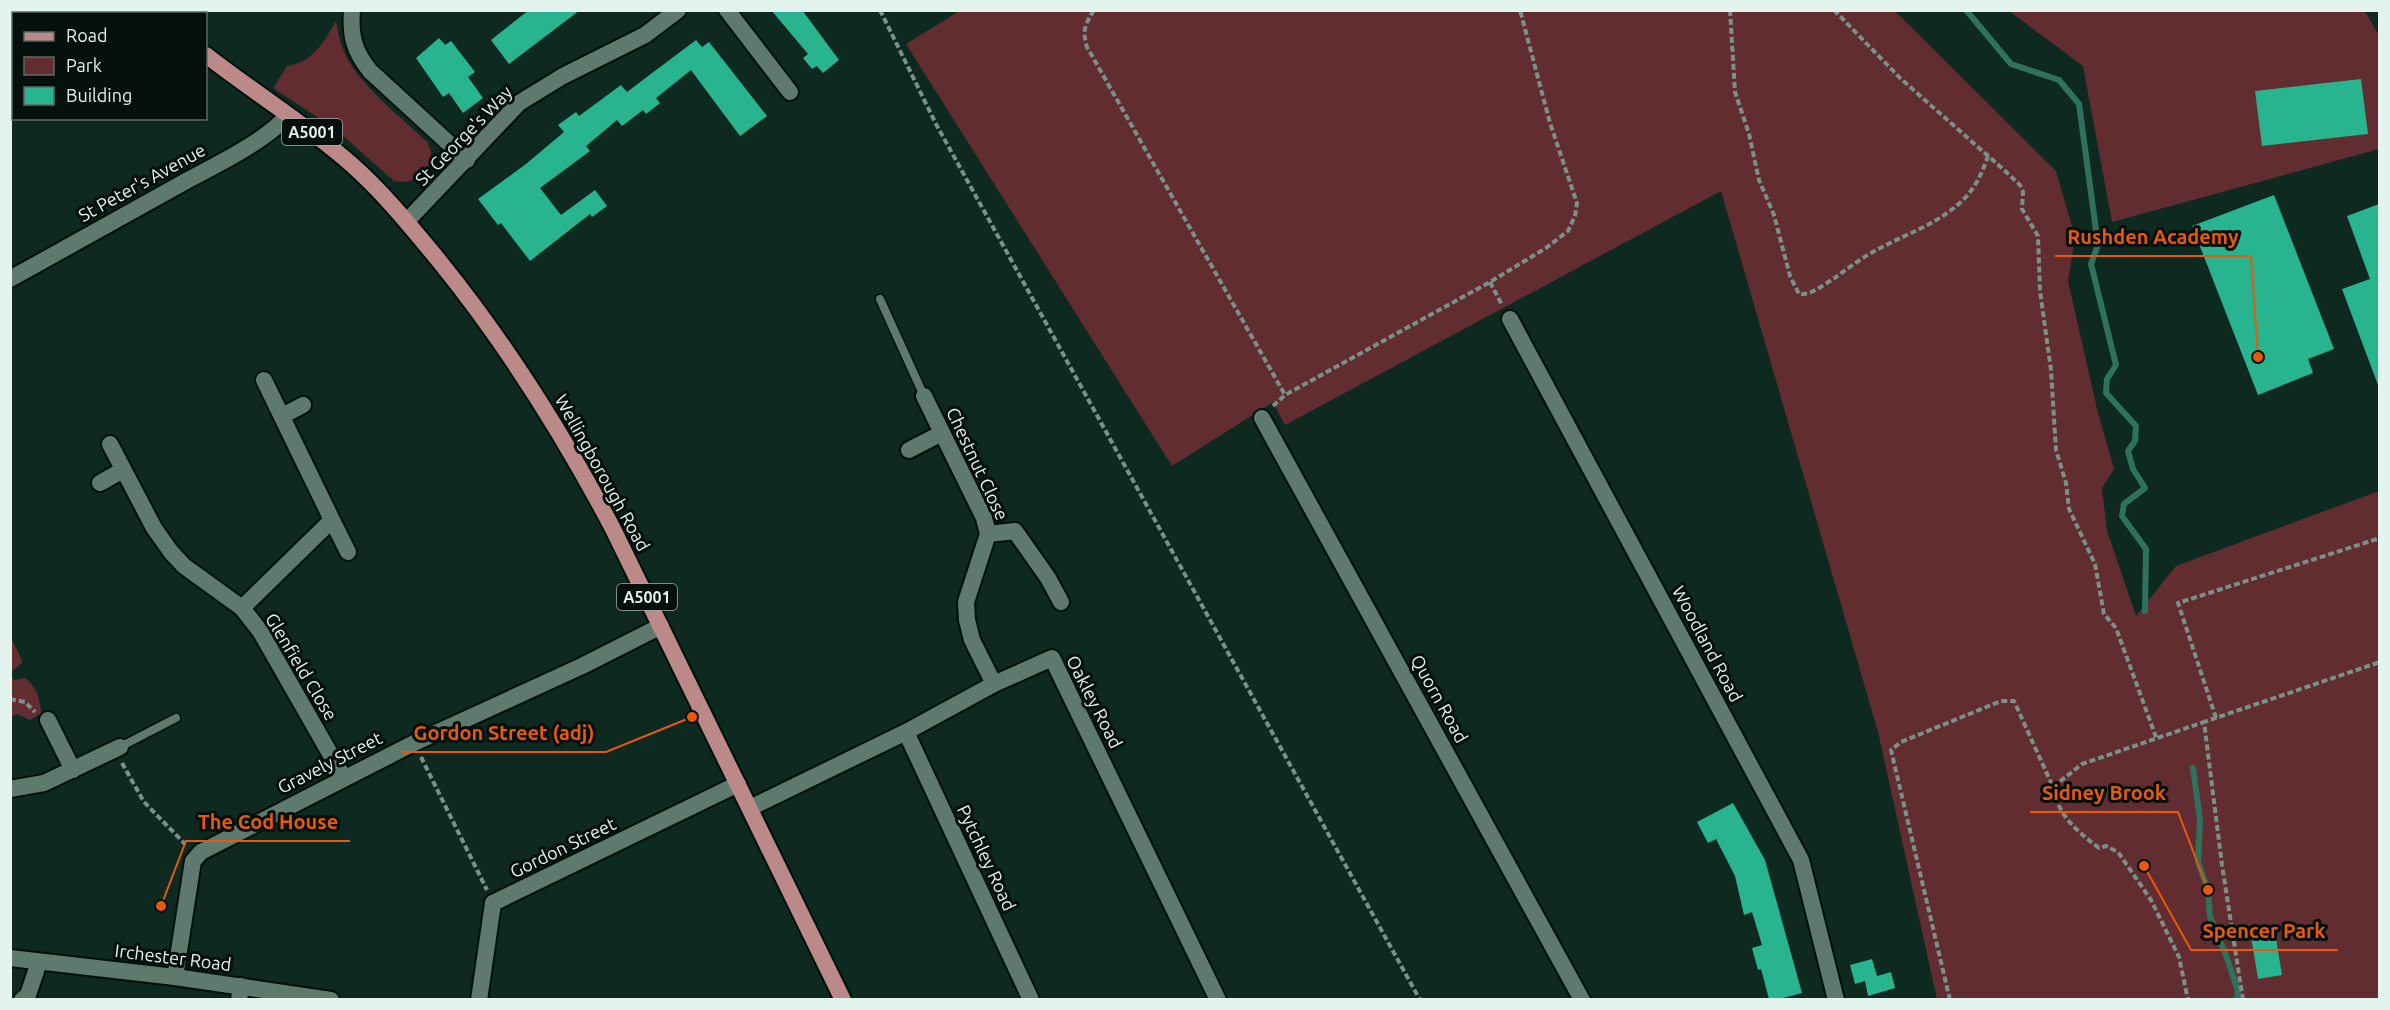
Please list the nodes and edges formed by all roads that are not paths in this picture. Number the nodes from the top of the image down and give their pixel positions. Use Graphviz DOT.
graph roads {
  1 [pos="678,10"];
  2 [pos="727,10"];
  3 [pos="351,19"];
  4 [pos="207,56"];
  5 [pos="790,92"];
  6 [pos="288,115"];
  7 [pos="467,160"];
  8 [pos="407,221"];
  9 [pos="10,279"];
  10 [pos="880,299"];
  11 [pos="1510,319"];
  12 [pos="264,380"];
  13 [pos="924,396"];
  14 [pos="303,405"];
  15 [pos="282,416"];
  16 [pos="1262,418"];
  17 [pos="942,433"];
  18 [pos="110,444"];
  19 [pos="909,450"];
  20 [pos="123,470"];
  21 [pos="100,483"];
  22 [pos="332,520"];
  23 [pos="988,534"];
  24 [pos="348,552"];
  25 [pos="1061,602"];
  26 [pos="242,608"];
  27 [pos="661,626"];
  28 [pos="994,684"];
  29 [pos="176,718"];
  30 [pos="48,720"];
  31 [pos="906,732"];
  32 [pos="118,748"];
  33 [pos="73,770"];
  34 [pos="344,778"];
  35 [pos="738,784"];
  36 [pos="10,789"];
  37 [pos="750,808"];
  38 [pos="10,958"];
  39 [pos="39,963"];
  40 [pos="175,977"];
  41 [pos="240,993"];
  42 [pos="22,999"];
  43 [pos="331,999"];
  44 [pos="479,999"];
  45 [pos="843,999"];
  46 [pos="1031,999"];
  47 [pos="1218,999"];
  48 [pos="1582,999"];
  49 [pos="1836,999"];
  1 -- 7 [label="street, St George's Way"];
  2 -- 5 [label="street"];
  3 -- 7 [label="street"];
  4 -- 6 [label="main road, Wellingborough Road / A5001"];
  6 -- 8 [label="main road, Wellingborough Road / A5001"];
  6 -- 9 [label="street, St Peter's Avenue"];
  7 -- 8 [label="street, St George's Way"];
  8 -- 27 [label="main road, Wellingborough Road / A5001"];
  10 -- 13 [label="lane"];
  11 -- 49 [label="street, Woodland Road"];
  12 -- 15 [label="street"];
  13 -- 17 [label="street, Chestnut Close"];
  14 -- 15 [label="street"];
  15 -- 22 [label="street"];
  16 -- 48 [label="street, Quorn Road"];
  17 -- 19 [label="street"];
  17 -- 23 [label="street, Chestnut Close"];
  18 -- 20 [label="street, Glenfield Close"];
  20 -- 21 [label="street"];
  20 -- 26 [label="street, Glenfield Close"];
  22 -- 24 [label="street"];
  22 -- 26 [label="street, Glenfield Close"];
  23 -- 25 [label="street"];
  23 -- 28 [label="street, Chestnut Close"];
  26 -- 34 [label="street, Glenfield Close"];
  27 -- 34 [label="street, Gravely Street"];
  27 -- 35 [label="main road, Wellingborough Road / A5001"];
  28 -- 31 [label="street, Oakley Road"];
  28 -- 47 [label="street, Oakley Road"];
  29 -- 32 [label="lane"];
  30 -- 33 [label="street"];
  31 -- 37 [label="street, Oakley Road"];
  31 -- 46 [label="street, Pytchley Road"];
  32 -- 33 [label="street"];
  33 -- 36 [label="street"];
  34 -- 40 [label="street, Gravely Street"];
  35 -- 37 [label="main road, Wellingborough Road / A5001"];
  35 -- 44 [label="street, Gordon Street"];
  37 -- 45 [label="main road, Wellingborough Road / A5001"];
  38 -- 39 [label="street, Irchester Road"];
  39 -- 40 [label="street, Irchester Road"];
  39 -- 42 [label="street"];
  40 -- 41 [label="street, Irchester Road"];
  41 -- 43 [label="street, Irchester Road"];
}
